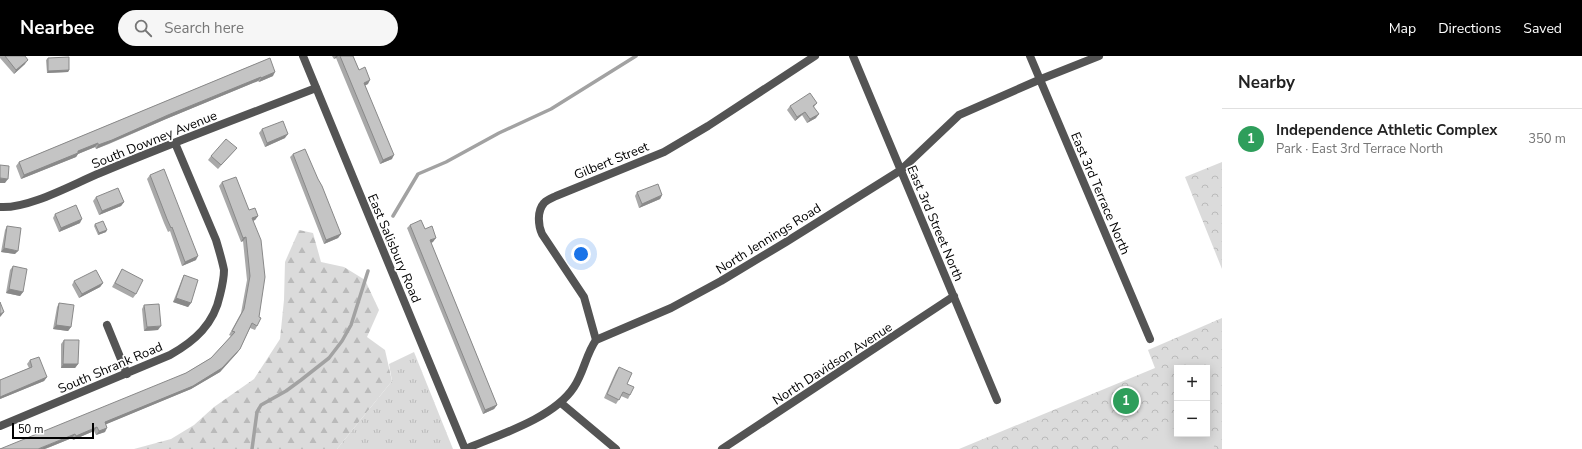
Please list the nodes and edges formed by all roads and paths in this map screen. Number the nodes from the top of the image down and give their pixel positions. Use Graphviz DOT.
graph roads {
  1 [pos="303,56"];
  2 [pos="815,56"];
  3 [pos="852,56"];
  4 [pos="1030,56"];
  5 [pos="1099,56"];
  6 [pos="1040,79"];
  7 [pos="316,88"];
  8 [pos="175,143"];
  9 [pos="901,170"];
  10 [pos="0,207"];
  11 [pos="954,296"];
  12 [pos="107,325"];
  13 [pos="596,340"];
  14 [pos="1150,340"];
  15 [pos="127,374"];
  16 [pos="997,400"];
  17 [pos="561,403"];
  18 [pos="0,426"];
  19 [pos="465,449"];
  20 [pos="616,449"];
  21 [pos="722,449"];
  1 -- 7 [label="street, East Salisbury Road"];
  2 -- 13 [label="street, Gilbert Street"];
  3 -- 9 [label="street, East 3rd Street North"];
  4 -- 6 [label="street, East 3rd Terrace North"];
  5 -- 6 [label="street, North Jennings Road"];
  6 -- 9 [label="street, North Jennings Road"];
  6 -- 14 [label="street, East 3rd Terrace North"];
  7 -- 8 [label="street, South Downey Avenue"];
  7 -- 19 [label="street, East Salisbury Road"];
  8 -- 10 [label="street, South Downey Avenue"];
  8 -- 15 [label="street, South Shrank Road"];
  9 -- 11 [label="street, East 3rd Street North"];
  9 -- 13 [label="street, North Jennings Road"];
  11 -- 16 [label="street, East 3rd Street North"];
  11 -- 21 [label="street, North Davidson Avenue"];
  12 -- 15 [label="street"];
  13 -- 17 [label="street"];
  15 -- 18 [label="street, South Shrank Road"];
  17 -- 19 [label="street"];
  17 -- 20 [label="street"];
}
